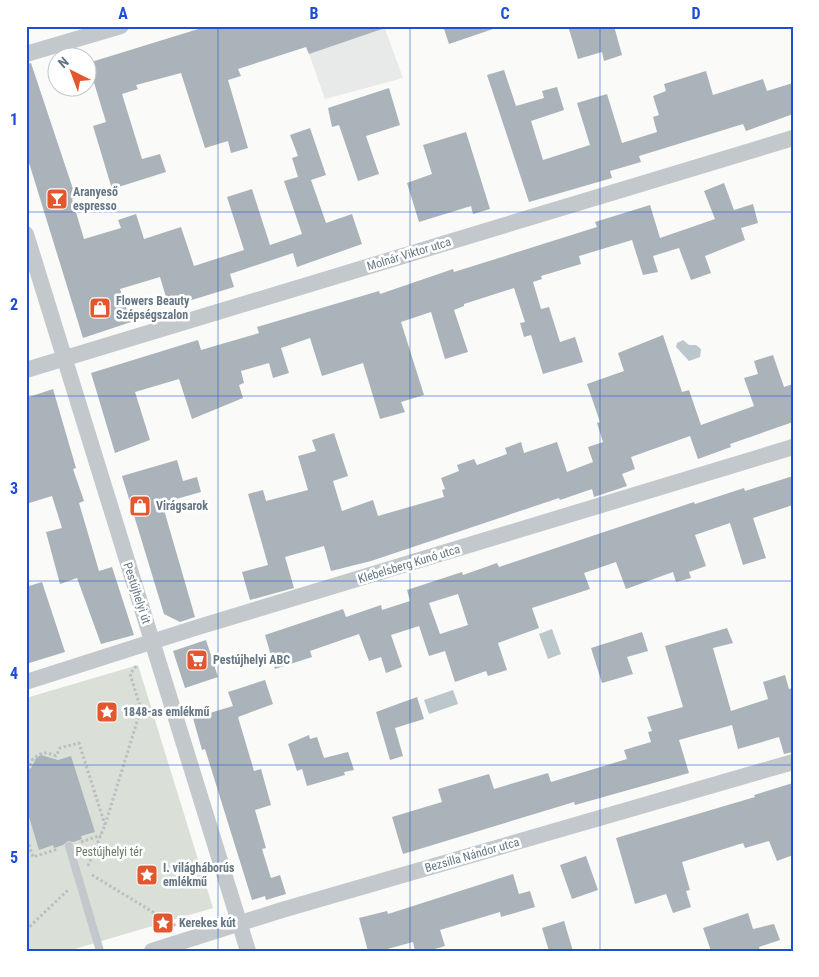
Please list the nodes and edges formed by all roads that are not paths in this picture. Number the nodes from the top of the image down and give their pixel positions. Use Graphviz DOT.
graph roads {
  1 [pos="114,28"];
  2 [pos="26,54"];
  3 [pos="793,138"];
  4 [pos="26,234"];
  5 [pos="63,359"];
  6 [pos="26,370"];
  7 [pos="793,447"];
  8 [pos="153,644"];
  9 [pos="26,682"];
  10 [pos="793,762"];
  11 [pos="69,846"];
  12 [pos="240,925"];
  13 [pos="100,951"];
  14 [pos="152,951"];
  15 [pos="248,951"];
  1 -- 2 [label="street"];
  3 -- 5 [label="street, Molnár Viktor utca"];
  4 -- 5 [label="street, Pestújhelyi út"];
  5 -- 6 [label="street, Molnár Viktor utca"];
  5 -- 8 [label="street, Pestújhelyi út"];
  7 -- 8 [label="street, Klebelsberg Kunó utca"];
  8 -- 9 [label="street, Klebelsberg Kunó utca"];
  8 -- 12 [label="street, Pestújhelyi út"];
  10 -- 12 [label="street, Bezsilla Nándor utca"];
  11 -- 13 [label="lane"];
  12 -- 14 [label="street, Bezsilla Nándor utca"];
  12 -- 15 [label="street, Pestújhelyi út"];
}
